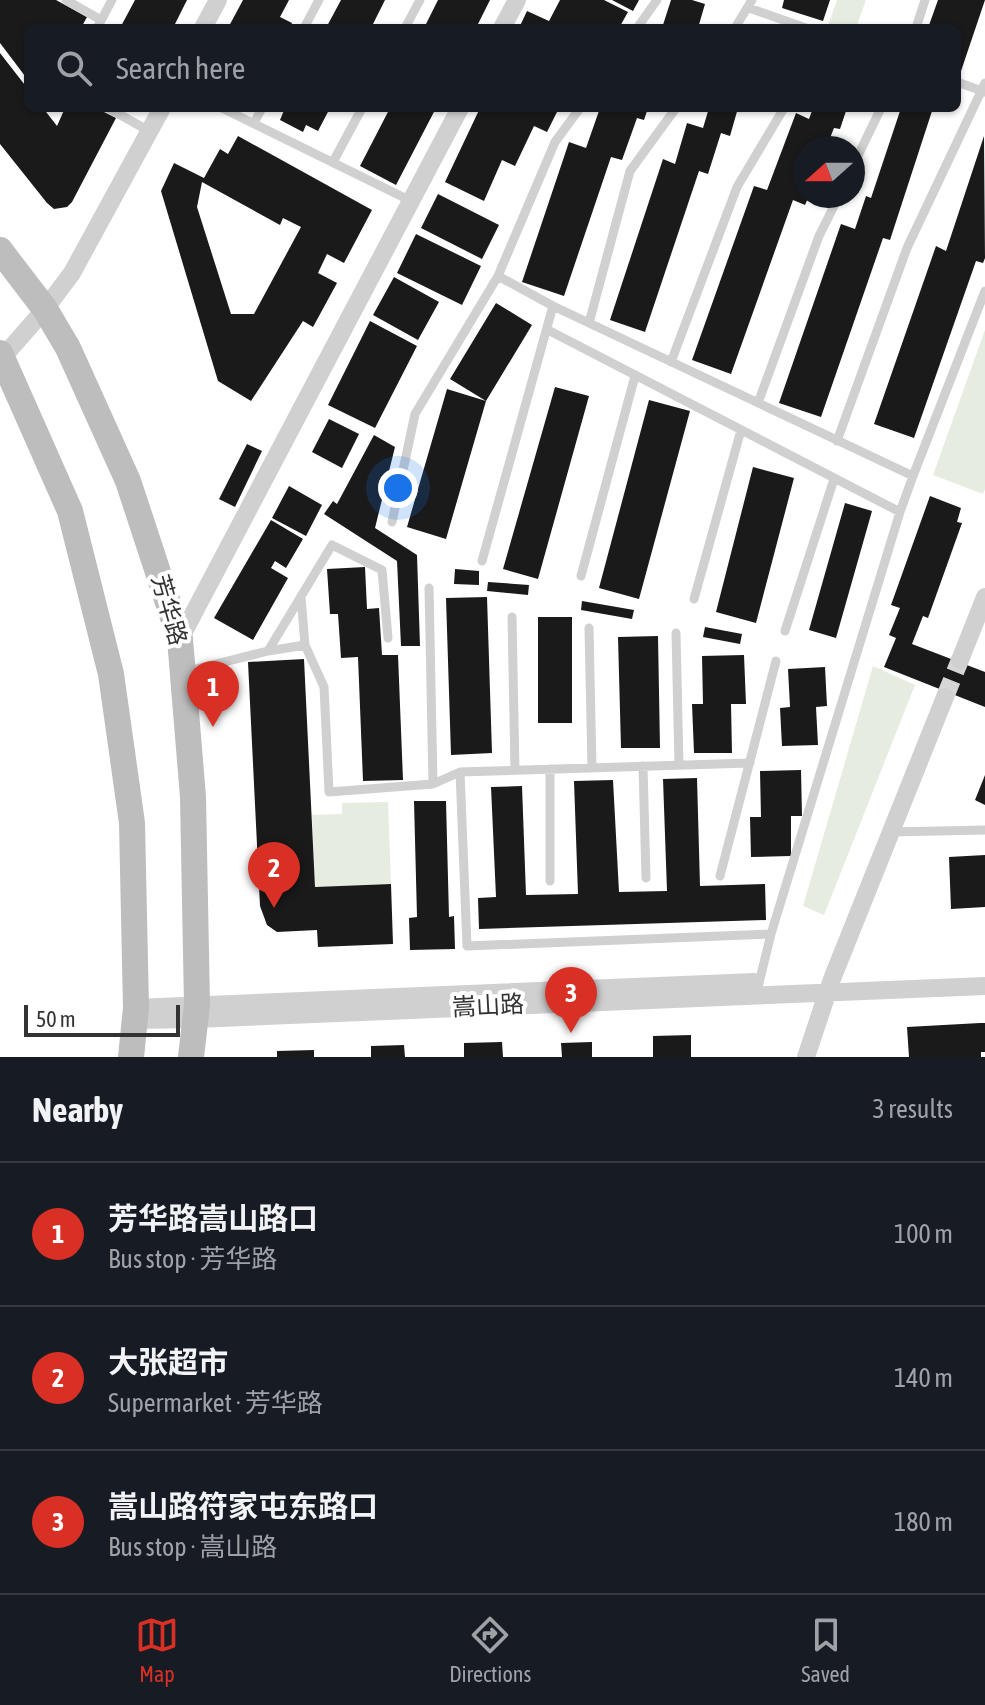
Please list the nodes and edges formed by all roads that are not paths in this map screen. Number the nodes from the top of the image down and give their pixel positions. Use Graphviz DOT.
graph roads {
  1 [pos="66,0"];
  2 [pos="112,0"];
  3 [pos="218,0"];
  4 [pos="319,0"];
  5 [pos="420,0"];
  6 [pos="517,0"];
  7 [pos="657,0"];
  8 [pos="925,0"];
  9 [pos="751,4"];
  10 [pos="99,24"];
  11 [pos="205,24"];
  12 [pos="306,24"];
  13 [pos="407,24"];
  14 [pos="504,24"];
  15 [pos="640,24"];
  16 [pos="738,24"];
  17 [pos="797,24"];
  18 [pos="917,24"];
  19 [pos="961,83"];
  20 [pos="984,89"];
  21 [pos="115,112"];
  22 [pos="160,112"];
  23 [pos="231,112"];
  24 [pos="260,112"];
  25 [pos="360,112"];
  26 [pos="458,112"];
  27 [pos="577,112"];
  28 [pos="673,112"];
  29 [pos="782,112"];
  30 [pos="879,112"];
  31 [pos="254,123"];
  32 [pos="149,131"];
  33 [pos="865,141"];
  34 [pos="333,162"];
  35 [pos="411,201"];
  36 [pos="833,208"];
  37 [pos="0,250"];
  38 [pos="498,276"];
  39 [pos="985,291"];
  40 [pos="553,306"];
  41 [pos="45,309"];
  42 [pos="589,323"];
  43 [pos="548,330"];
  44 [pos="1,355"];
  45 [pos="671,362"];
  46 [pos="635,376"];
  47 [pos="758,403"];
  48 [pos="741,430"];
  49 [pos="837,441"];
  50 [pos="913,476"];
  51 [pos="834,479"];
  52 [pos="900,512"];
  53 [pos="392,522"];
  54 [pos="482,561"];
  55 [pos="581,576"];
  56 [pos="429,588"];
  57 [pos="301,597"];
  58 [pos="985,597"];
  59 [pos="694,599"];
  60 [pos="512,617"];
  61 [pos="589,628"];
  62 [pos="785,631"];
  63 [pos="676,633"];
  64 [pos="388,638"];
  65 [pos="180,639"];
  66 [pos="305,645"];
  67 [pos="268,651"];
  68 [pos="960,660"];
  69 [pos="776,661"];
  70 [pos="184,672"];
  71 [pos="945,697"];
  72 [pos="750,763"];
  73 [pos="679,765"];
  74 [pos="643,766"];
  75 [pos="592,768"];
  76 [pos="550,769"];
  77 [pos="515,770"];
  78 [pos="460,772"];
  79 [pos="433,784"];
  80 [pos="985,830"];
  81 [pos="891,832"];
  82 [pos="720,876"];
  83 [pos="646,878"];
  84 [pos="550,881"];
  85 [pos="771,934"];
  86 [pos="985,974"];
  87 [pos="830,985"];
  88 [pos="985,986"];
  89 [pos="758,988"];
  90 [pos="196,1012"];
  91 [pos="135,1014"];
  92 [pos="131,1057"];
  93 [pos="191,1057"];
  94 [pos="806,1057"];
  1 -- 10 [label="lane"];
  2 -- 10 [label="lane"];
  3 -- 11 [label="street"];
  4 -- 12 [label="lane"];
  5 -- 13 [label="lane"];
  6 -- 14 [label="street"];
  7 -- 15 [label="lane"];
  8 -- 18 [label="lane"];
  9 -- 16 [label="lane"];
  9 -- 17 [label="lane"];
  19 -- 20 [label="lane"];
  20 -- 49 [label="lane"];
  21 -- 32 [label="lane"];
  22 -- 32 [label="street"];
  23 -- 31 [label="lane"];
  24 -- 31 [label="lane"];
  25 -- 34 [label="lane"];
  26 -- 35 [label="street"];
  27 -- 38 [label="lane"];
  28 -- 42 [label="lane"];
  29 -- 45 [label="lane"];
  30 -- 33 [label="lane"];
  31 -- 34 [label="lane"];
  32 -- 41 [label="street"];
  34 -- 35 [label="lane"];
  35 -- 65 [label="street"];
  36 -- 47 [label="lane"];
  37 -- 41 [label="main road, 芳华路"];
  38 -- 40 [label="lane"];
  38 -- 53 [label="lane"];
  39 -- 50 [label="lane"];
  40 -- 42 [label="lane"];
  40 -- 43 [label="lane"];
  41 -- 44 [label="street"];
  41 -- 65 [label="main road, 芳华路"];
  42 -- 45 [label="lane"];
  43 -- 46 [label="lane"];
  43 -- 54 [label="lane"];
  44 -- 91 [label="main road"];
  45 -- 47 [label="lane"];
  46 -- 48 [label="lane"];
  46 -- 55 [label="lane"];
  47 -- 49 [label="lane"];
  48 -- 51 [label="lane"];
  48 -- 59 [label="lane"];
  49 -- 50 [label="lane"];
  50 -- 52 [label="lane"];
  51 -- 52 [label="lane"];
  51 -- 62 [label="lane"];
  52 -- 85 [label="lane"];
  56 -- 79 [label="lane"];
  57 -- 64 [label="lane"];
  57 -- 66 [label="lane"];
  57 -- 67 [label="lane"];
  58 -- 68 [label="street"];
  60 -- 77 [label="lane"];
  61 -- 75 [label="lane"];
  63 -- 73 [label="lane"];
  65 -- 70 [label="main road, 芳华路"];
  66 -- 67 [label="lane"];
  66 -- 79 [label="lane"];
  67 -- 70 [label="lane"];
  69 -- 72 [label="lane"];
  70 -- 90 [label="main road, 芳华路"];
  71 -- 81 [label="street"];
  72 -- 73 [label="lane"];
  72 -- 82 [label="lane"];
  73 -- 74 [label="lane"];
  74 -- 75 [label="lane"];
  74 -- 83 [label="lane"];
  75 -- 76 [label="lane"];
  76 -- 77 [label="lane"];
  76 -- 84 [label="lane"];
  77 -- 78 [label="lane"];
  78 -- 79 [label="lane"];
  78 -- 85 [label="lane"];
  80 -- 81 [label="lane"];
  81 -- 87 [label="street"];
  85 -- 89 [label="lane"];
  86 -- 87 [label="street, 嵩山路"];
  87 -- 88 [label="street, 嵩山路"];
  87 -- 89 [label="street, 嵩山路"];
  87 -- 94 [label="street"];
  89 -- 90 [label="street, 嵩山路"];
  90 -- 91 [label="street, 嵩山路"];
  90 -- 93 [label="main road, 芳华路"];
  91 -- 92 [label="main road"];
}
